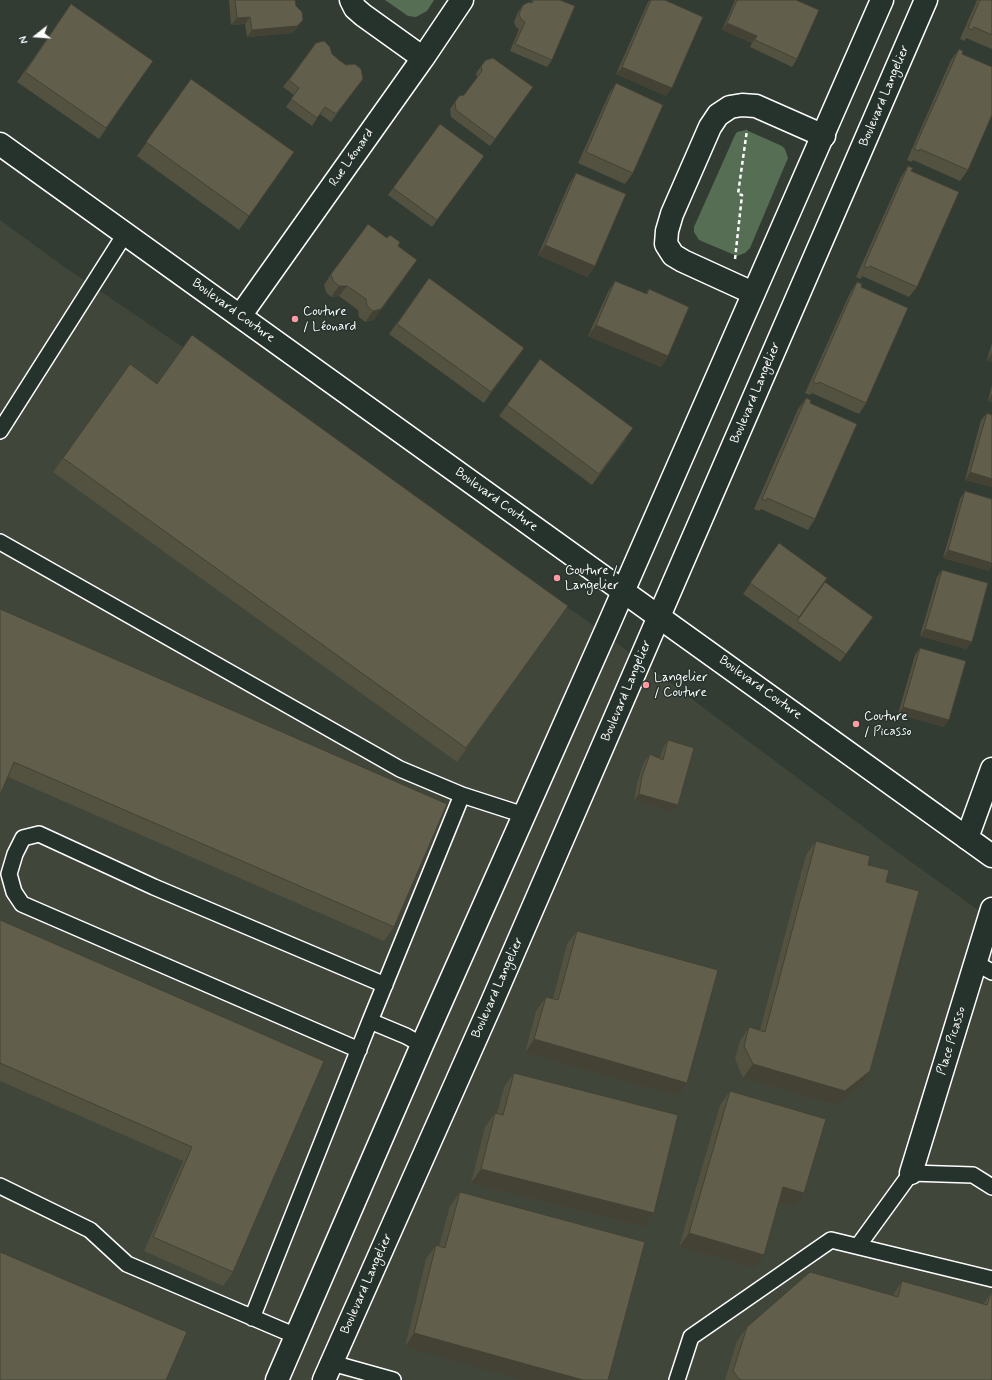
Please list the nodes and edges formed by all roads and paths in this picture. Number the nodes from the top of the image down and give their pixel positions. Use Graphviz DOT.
graph roads {
  1 [pos="351,0"];
  2 [pos="462,0"];
  3 [pos="882,0"];
  4 [pos="926,0"];
  5 [pos="423,58"];
  6 [pos="750,105"];
  7 [pos="824,136"];
  8 [pos="0,144"];
  9 [pos="125,234"];
  10 [pos="735,261"];
  11 [pos="753,293"];
  12 [pos="240,316"];
  13 [pos="0,431"];
  14 [pos="0,542"];
  15 [pos="623,591"];
  16 [pos="658,616"];
  17 [pos="992,769"];
  18 [pos="462,795"];
  19 [pos="524,815"];
  20 [pos="967,838"];
  21 [pos="992,856"];
  22 [pos="992,909"];
  23 [pos="984,967"];
  24 [pos="385,985"];
  25 [pos="370,1022"];
  26 [pos="422,1045"];
  27 [pos="359,1050"];
  28 [pos="911,1173"];
  29 [pos="0,1186"];
  30 [pos="992,1186"];
  31 [pos="858,1246"];
  32 [pos="992,1279"];
  33 [pos="252,1318"];
  34 [pos="296,1336"];
  35 [pos="328,1371"];
  36 [pos="367,1377"];
  37 [pos="277,1380"];
  38 [pos="393,1380"];
  39 [pos="677,1380"];
  1 -- 5 [label="main road"];
  2 -- 5 [label="main road, Rue Léonard"];
  3 -- 7 [label="main road"];
  4 -- 16 [label="main road, Boulevard Langelier"];
  5 -- 12 [label="main road, Rue Léonard"];
  6 -- 7 [label="main road"];
  6 -- 10 [label="path"];
  6 -- 11 [label="main road"];
  7 -- 11 [label="main road"];
  8 -- 9 [label="main road, Boulevard Couture"];
  9 -- 12 [label="main road, Boulevard Couture"];
  9 -- 13 [label="lane"];
  11 -- 15 [label="main road"];
  12 -- 15 [label="main road, Boulevard Couture"];
  14 -- 18 [label="lane"];
  15 -- 16 [label="main road, Boulevard Couture"];
  15 -- 19 [label="main road"];
  16 -- 20 [label="main road, Boulevard Couture"];
  16 -- 35 [label="main road, Boulevard Langelier"];
  17 -- 20 [label="main road"];
  18 -- 19 [label="lane"];
  18 -- 24 [label="lane"];
  19 -- 26 [label="main road"];
  20 -- 21 [label="main road, Boulevard Couture"];
  22 -- 23 [label="main road, Place Picasso"];
  23 -- 28 [label="main road, Place Picasso"];
  24 -- 25 [label="lane"];
  24 -- 27 [label="lane"];
  25 -- 26 [label="lane"];
  25 -- 27 [label="lane"];
  26 -- 34 [label="main road"];
  27 -- 33 [label="lane"];
  28 -- 30 [label="lane"];
  28 -- 31 [label="lane"];
  29 -- 33 [label="lane"];
  31 -- 32 [label="lane"];
  31 -- 39 [label="lane"];
  33 -- 34 [label="lane"];
  34 -- 37 [label="main road"];
  35 -- 36 [label="lane"];
  36 -- 38 [label="lane"];
}
